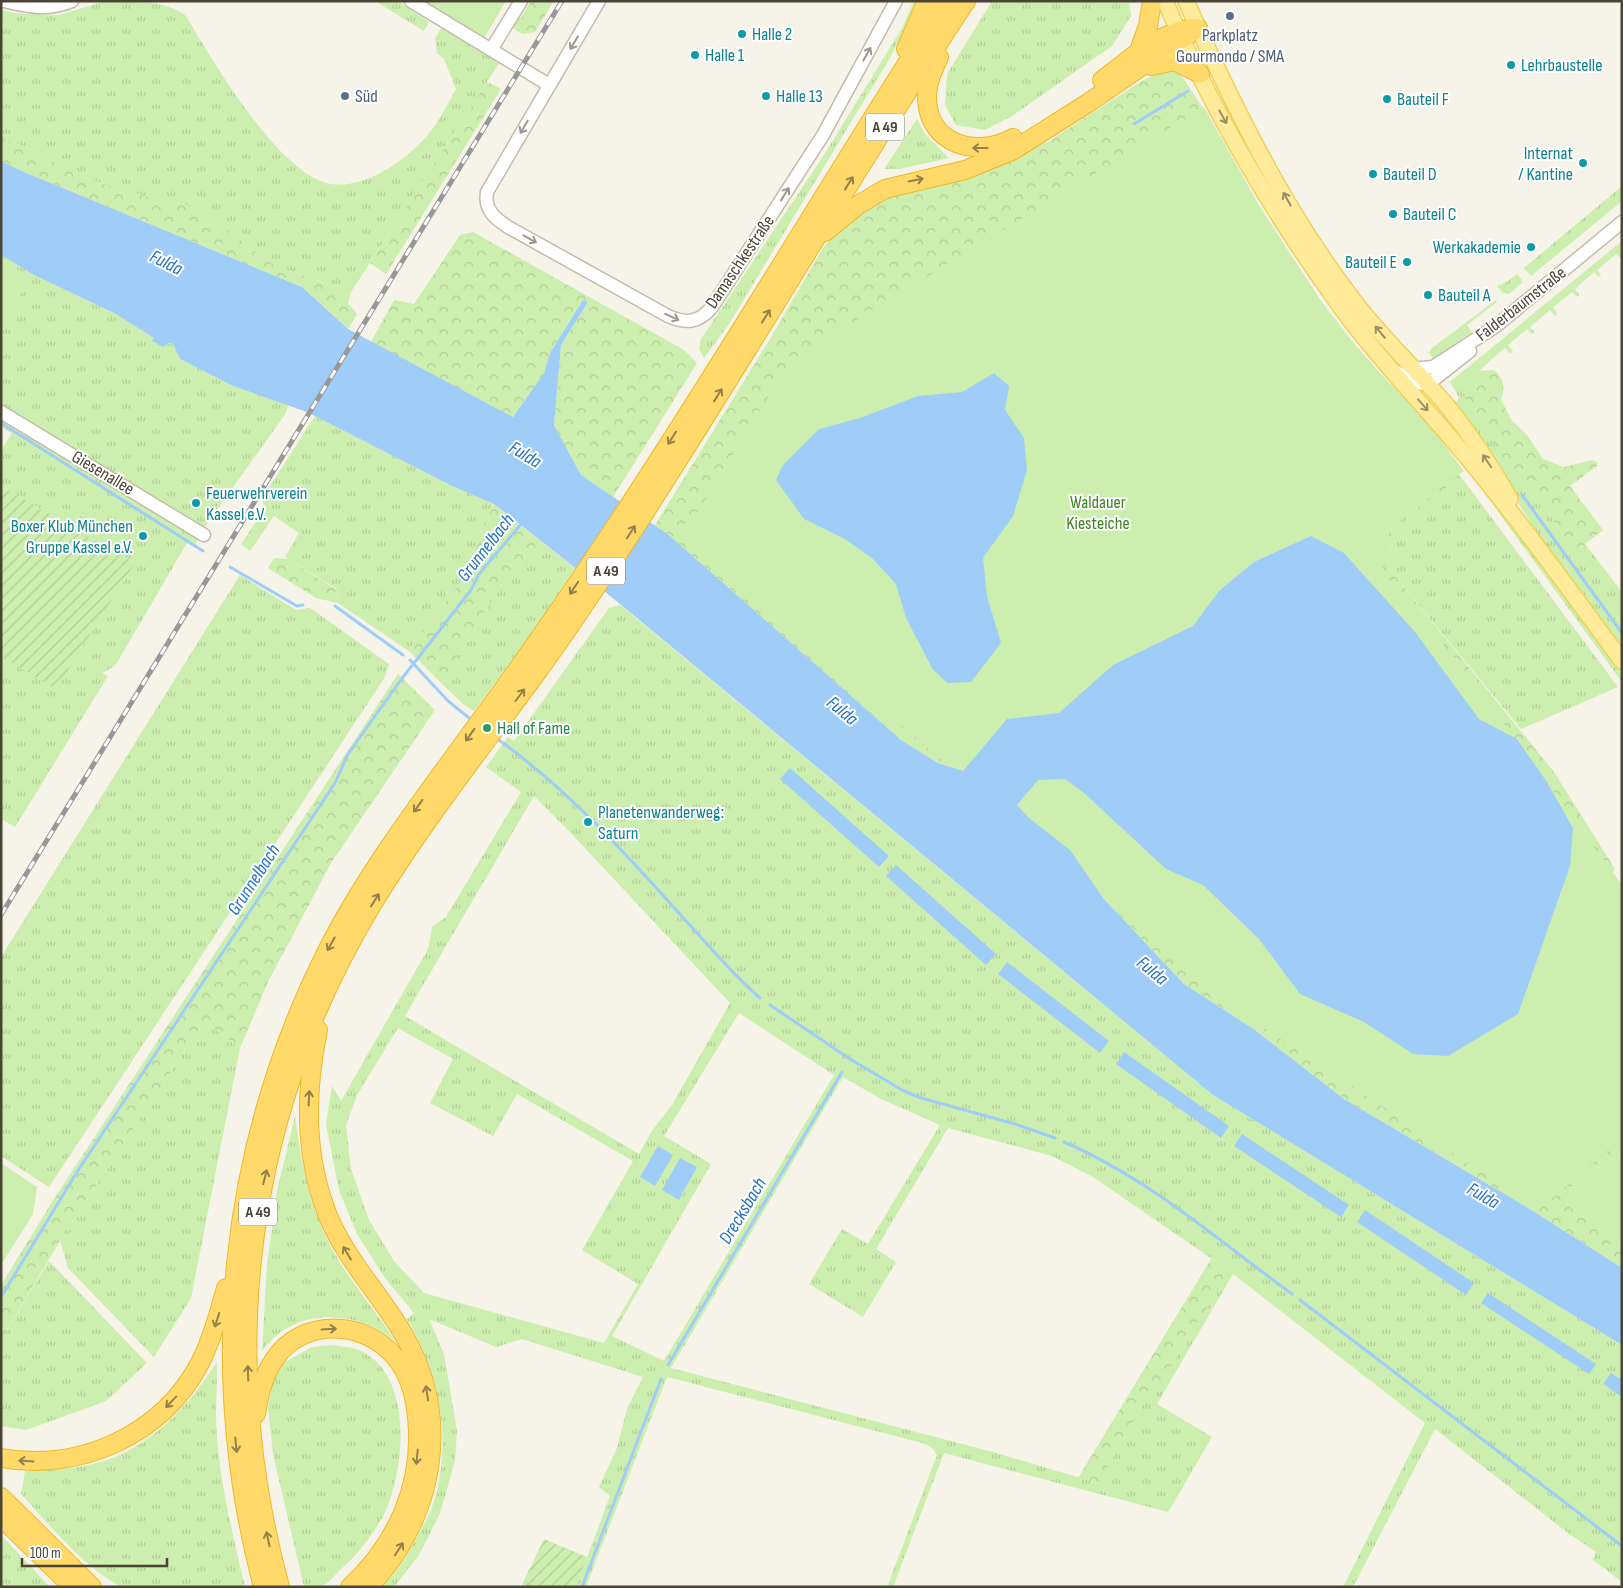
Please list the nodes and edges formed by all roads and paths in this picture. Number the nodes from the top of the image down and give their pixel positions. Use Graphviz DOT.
graph roads {
  1 [pos="4,1"];
  2 [pos="72,1"];
  3 [pos="411,1"];
  4 [pos="521,1"];
  5 [pos="599,1"];
  6 [pos="896,1"];
  7 [pos="927,1"];
  8 [pos="947,1"];
  9 [pos="967,1"];
  10 [pos="1152,1"];
  11 [pos="1165,1"];
  12 [pos="1186,1"];
  13 [pos="1198,28"];
  14 [pos="1180,35"];
  15 [pos="491,50"];
  16 [pos="1139,51"];
  17 [pos="1138,70"];
  18 [pos="1200,74"];
  19 [pos="549,85"];
  20 [pos="878,107"];
  21 [pos="1622,222"];
  22 [pos="804,254"];
  23 [pos="1496,326"];
  24 [pos="733,355"];
  25 [pos="1391,368"];
  26 [pos="1412,369"];
  27 [pos="1428,384"];
  28 [pos="1,412"];
  29 [pos="204,535"];
  30 [pos="1538,548"];
  31 [pos="1622,661"];
  32 [pos="453,772"];
  33 [pos="324,995"];
  34 [pos="236,1256"];
  35 [pos="252,1439"];
  36 [pos="1,1458"];
  37 [pos="1,1497"];
  38 [pos="1,1517"];
  39 [pos="21,1537"];
  40 [pos="60,1587"];
  41 [pos="73,1587"];
  42 [pos="92,1587"];
  43 [pos="263,1587"];
  44 [pos="280,1587"];
  45 [pos="350,1587"];
  46 [pos="369,1587"];
  1 -- 2 [label="street"];
  3 -- 15 [label="street"];
  4 -- 15 [label="street"];
  5 -- 19 [label="street, Damaschkestraße, one-way"];
  19 -- 6 [label="street, Damaschkestraße, one-way"];
  7 -- 20 [label="highway"];
  8 -- 20 [label="highway, A 49"];
  16 -- 9 [label="highway, one-way"];
  22 -- 9 [label="highway, A 49, one-way"];
  10 -- 16 [label="highway"];
  11 -- 14 [label="main road"];
  12 -- 13 [label="main road"];
  13 -- 14 [label="highway"];
  26 -- 13 [label="main road, one-way"];
  14 -- 16 [label="highway"];
  14 -- 17 [label="highway"];
  14 -- 18 [label="main road"];
  15 -- 19 [label="street"];
  17 -- 18 [label="highway"];
  22 -- 17 [label="highway, one-way"];
  18 -- 25 [label="main road, one-way"];
  20 -- 24 [label="highway, A 49"];
  21 -- 23 [label="street, Falderbaumstraße"];
  24 -- 22 [label="highway, A 49, one-way"];
  23 -- 26 [label="street, Falderbaumstraße"];
  23 -- 27 [label="street"];
  24 -- 32 [label="highway, A 49"];
  25 -- 27 [label="street"];
  25 -- 30 [label="main road, one-way"];
  26 -- 27 [label="main road"];
  30 -- 27 [label="main road, one-way"];
  28 -- 29 [label="street, Giesenallee"];
  30 -- 31 [label="main road"];
  33 -- 32 [label="highway, A 49, one-way"];
  32 -- 34 [label="highway, A 49, one-way"];
  35 -- 33 [label="highway, A 49, one-way"];
  46 -- 33 [label="highway, one-way"];
  34 -- 36 [label="highway, one-way"];
  34 -- 43 [label="highway, A 49, one-way"];
  44 -- 35 [label="highway, A 49, one-way"];
  35 -- 45 [label="highway, one-way"];
  37 -- 42 [label="highway"];
  38 -- 39 [label="highway"];
  39 -- 40 [label="highway"];
  39 -- 41 [label="highway"];
}
